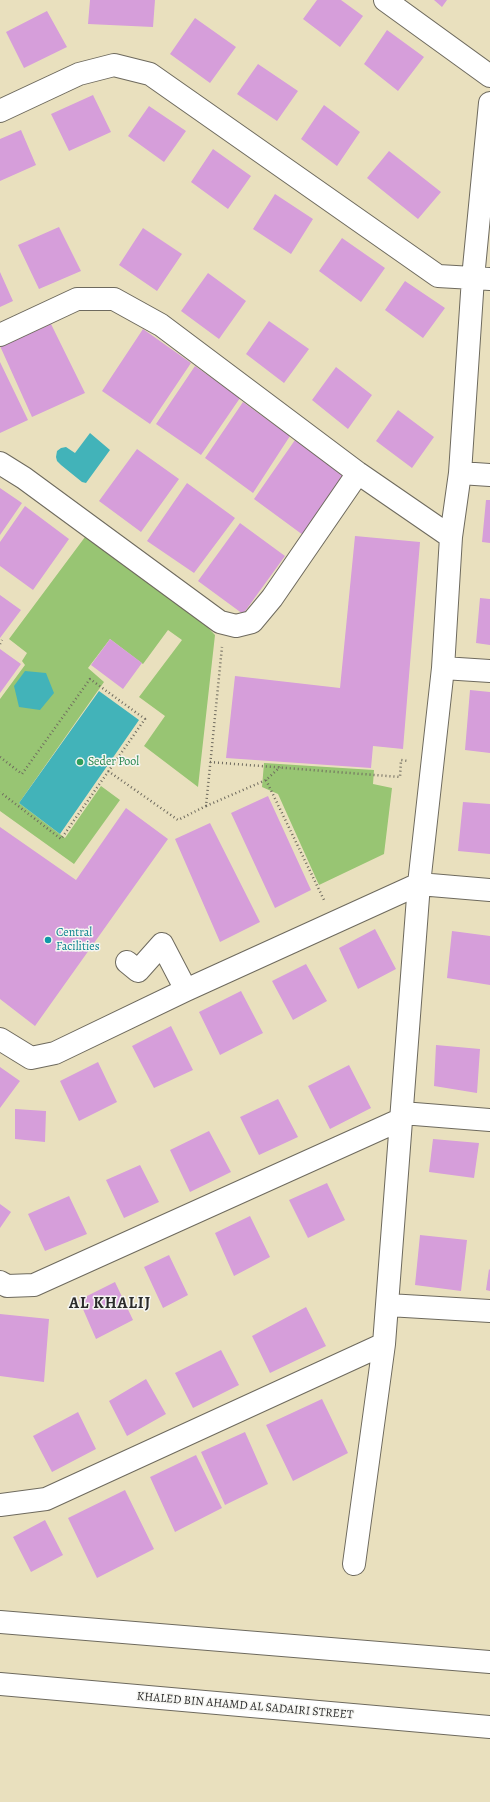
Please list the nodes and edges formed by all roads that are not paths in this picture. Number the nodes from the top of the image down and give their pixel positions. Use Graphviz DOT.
graph roads {
  1 [pos="385,0"];
  2 [pos="490,76"];
  3 [pos="490,103"];
  4 [pos="0,111"];
  5 [pos="481,279"];
  6 [pos="0,335"];
  7 [pos="0,463"];
  8 [pos="460,472"];
  9 [pos="358,473"];
  10 [pos="490,475"];
  11 [pos="452,537"];
  12 [pos="443,668"];
  13 [pos="490,671"];
  14 [pos="419,884"];
  15 [pos="490,890"];
  16 [pos="127,962"];
  17 [pos="186,990"];
  18 [pos="0,1039"];
  19 [pos="402,1116"];
  20 [pos="490,1120"];
  21 [pos="0,1282"];
  22 [pos="388,1305"];
  23 [pos="490,1311"];
  24 [pos="384,1344"];
  25 [pos="0,1505"];
  26 [pos="354,1564"];
  27 [pos="0,1622"];
  28 [pos="490,1662"];
  29 [pos="0,1684"];
  30 [pos="490,1727"];
  1 -- 2 [label="street"];
  3 -- 5 [label="street"];
  4 -- 5 [label="street"];
  5 -- 8 [label="street"];
  6 -- 9 [label="street"];
  7 -- 9 [label="street"];
  8 -- 10 [label="street"];
  8 -- 11 [label="street"];
  9 -- 11 [label="street"];
  11 -- 12 [label="street"];
  12 -- 13 [label="street"];
  12 -- 14 [label="street"];
  14 -- 15 [label="street"];
  14 -- 17 [label="street"];
  14 -- 19 [label="street"];
  16 -- 17 [label="street"];
  17 -- 18 [label="street"];
  19 -- 20 [label="street"];
  19 -- 21 [label="street"];
  19 -- 22 [label="street"];
  22 -- 23 [label="street"];
  22 -- 24 [label="street"];
  24 -- 25 [label="street"];
  24 -- 26 [label="street"];
  27 -- 28 [label="street"];
  29 -- 30 [label="street, KHALED BIN AHAMD AL SADAIRI STREET"];
}
